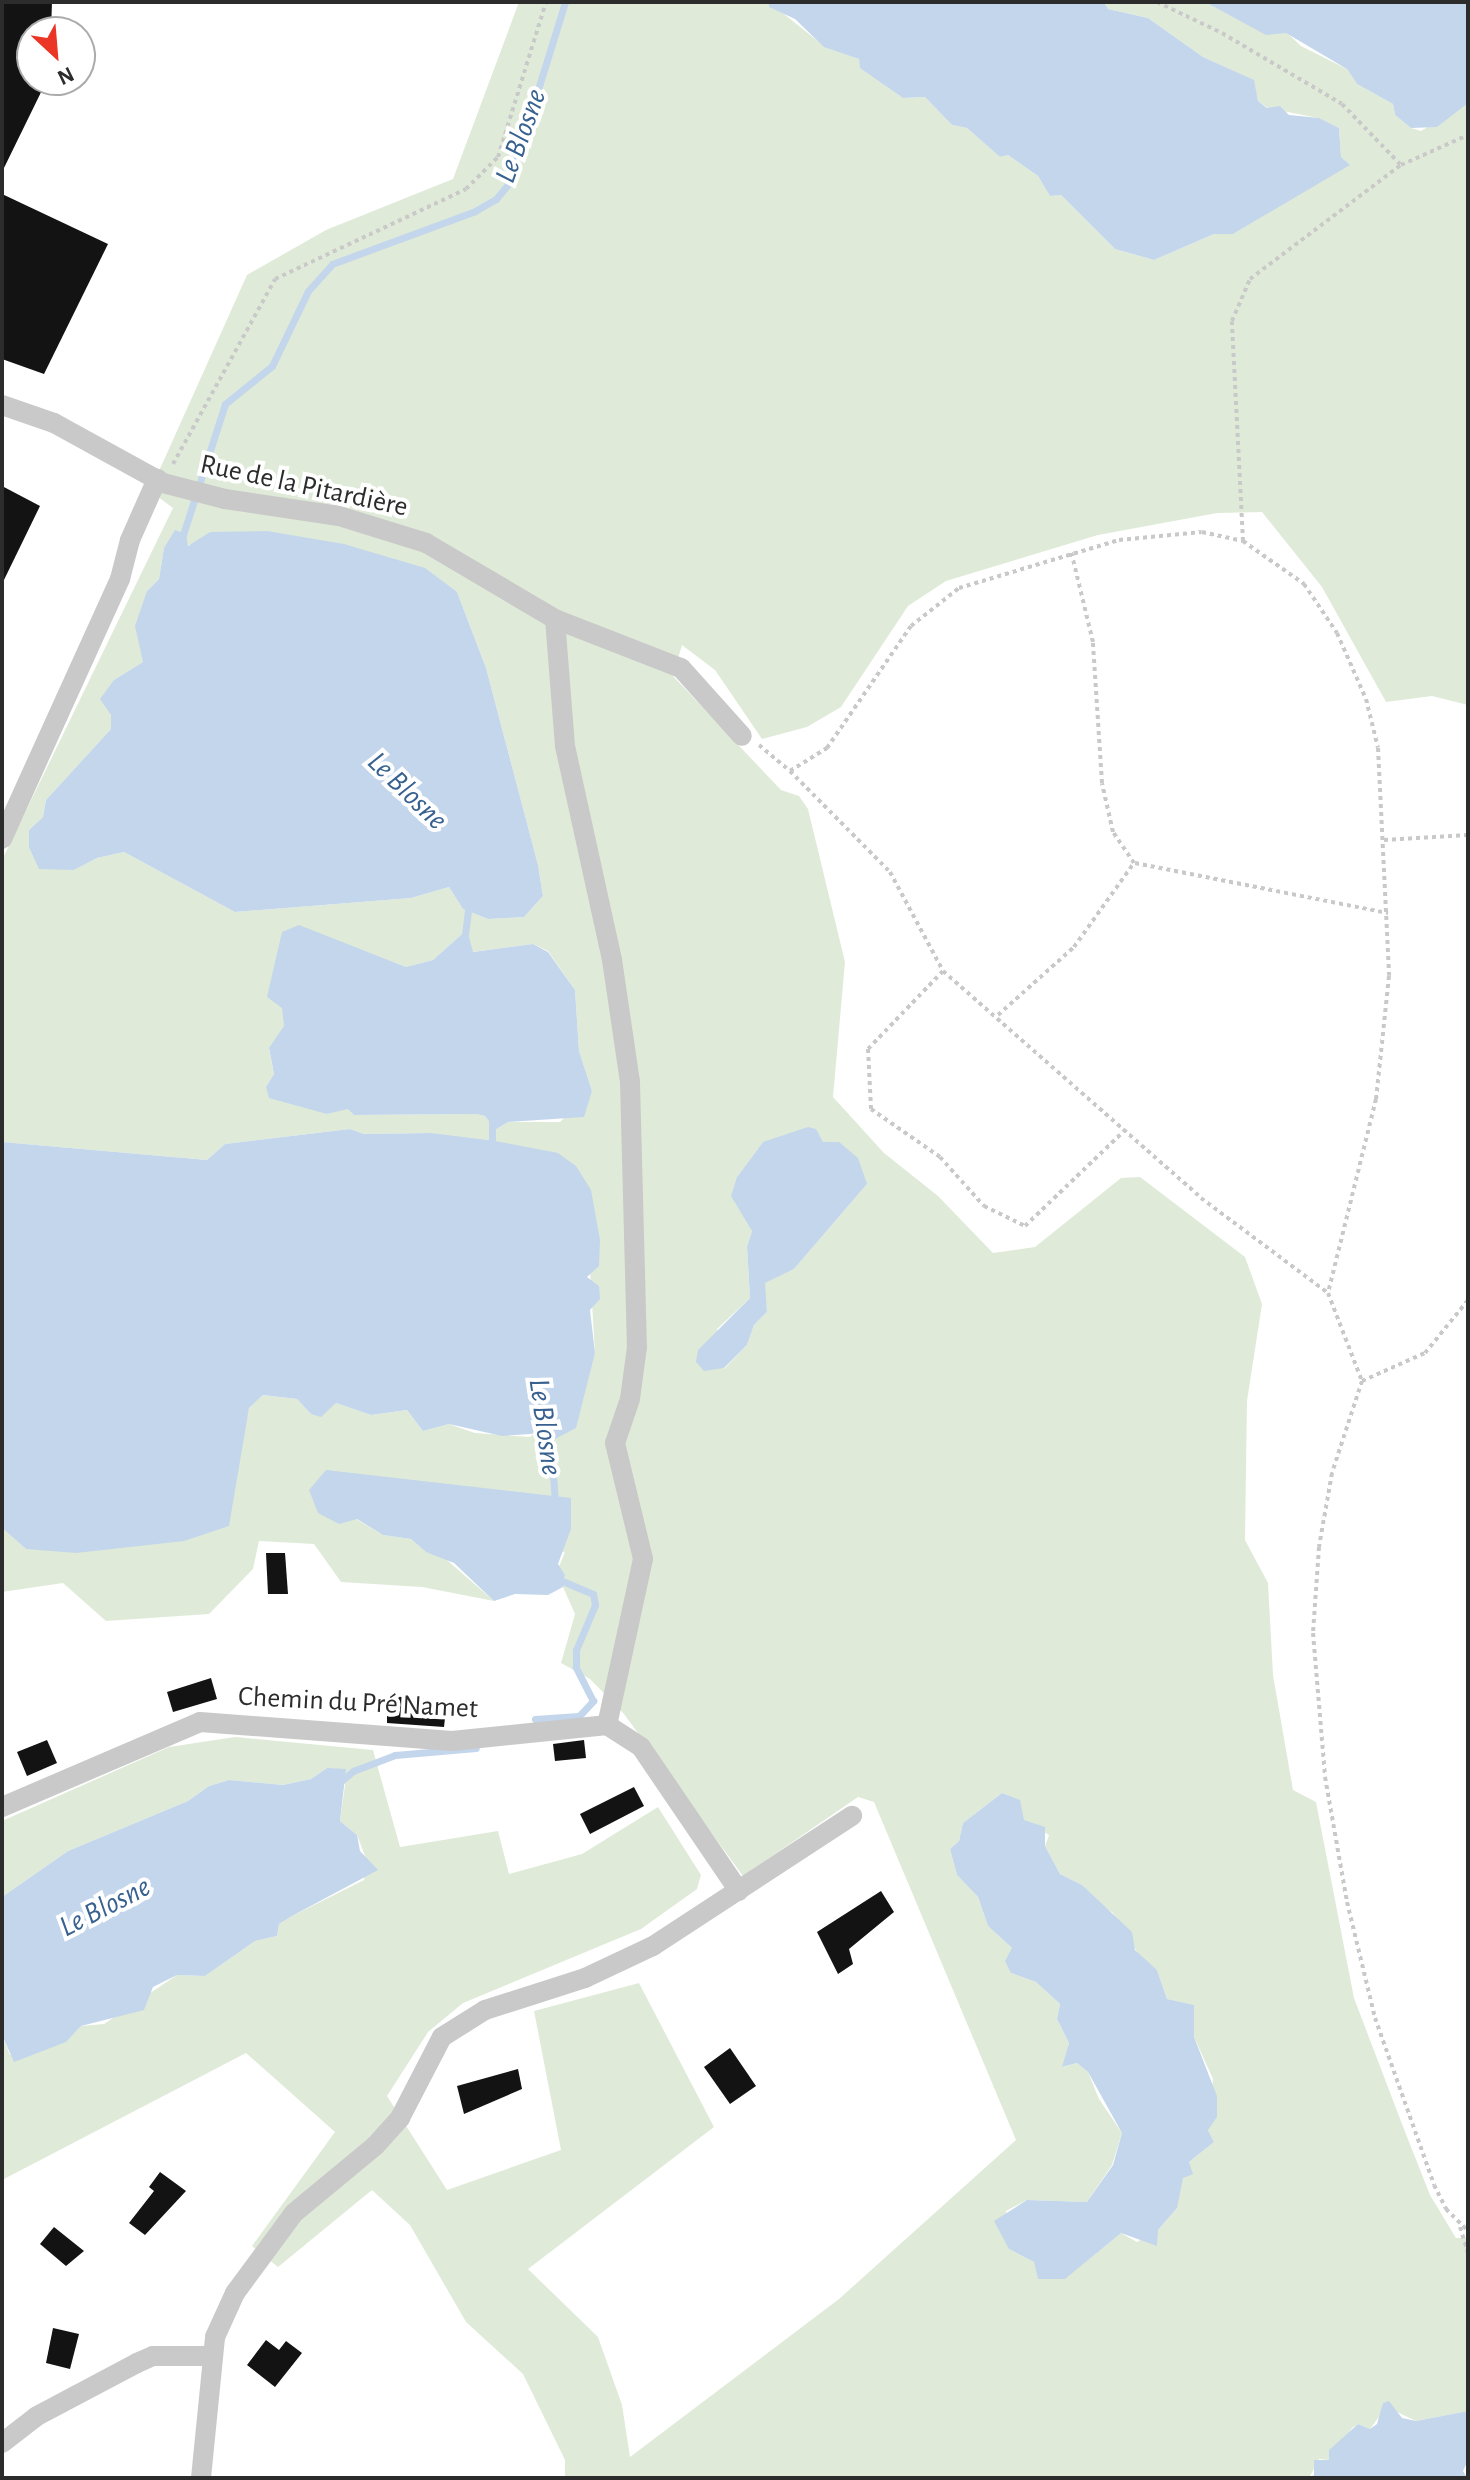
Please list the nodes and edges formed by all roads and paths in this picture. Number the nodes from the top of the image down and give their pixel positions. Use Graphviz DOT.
graph roads {
  1 [pos="546,2"];
  2 [pos="1157,2"];
  3 [pos="1468,135"];
  4 [pos="1401,165"];
  5 [pos="2,405"];
  6 [pos="160,481"];
  7 [pos="1243,541"];
  8 [pos="1071,551"];
  9 [pos="555,619"];
  10 [pos="742,736"];
  11 [pos="790,771"];
  12 [pos="1468,835"];
  13 [pos="2,839"];
  14 [pos="1384,840"];
  15 [pos="1134,863"];
  16 [pos="1388,913"];
  17 [pos="943,971"];
  18 [pos="998,1015"];
  19 [pos="1125,1130"];
  20 [pos="1328,1293"];
  21 [pos="1468,1300"];
  22 [pos="1362,1381"];
  23 [pos="607,1725"];
  24 [pos="2,1807"];
  25 [pos="852,1816"];
  26 [pos="739,1891"];
  27 [pos="1460,2227"];
  28 [pos="1468,2231"];
  29 [pos="1468,2254"];
  30 [pos="213,2356"];
  31 [pos="2,2443"];
  32 [pos="201,2478"];
  1 -- 6 [label="path"];
  2 -- 4 [label="path"];
  3 -- 4 [label="path"];
  4 -- 7 [label="path"];
  5 -- 6 [label="street, Rue de la Pitardière"];
  6 -- 9 [label="street, Rue de la Pitardière"];
  6 -- 13 [label="street"];
  7 -- 8 [label="path"];
  7 -- 14 [label="path"];
  8 -- 11 [label="path"];
  8 -- 15 [label="path"];
  9 -- 10 [label="street, Rue de la Pitardière"];
  9 -- 23 [label="street"];
  10 -- 11 [label="path"];
  11 -- 17 [label="path"];
  12 -- 14 [label="path"];
  14 -- 16 [label="path"];
  15 -- 16 [label="path"];
  15 -- 18 [label="path"];
  16 -- 20 [label="path"];
  17 -- 18 [label="path"];
  17 -- 19 [label="path"];
  18 -- 19 [label="path"];
  19 -- 20 [label="path"];
  20 -- 22 [label="path"];
  21 -- 22 [label="path"];
  22 -- 27 [label="path"];
  23 -- 24 [label="street, Chemin du Pré Namet"];
  23 -- 26 [label="street"];
  25 -- 26 [label="street"];
  26 -- 30 [label="street"];
  27 -- 28 [label="path"];
  27 -- 29 [label="path"];
  30 -- 31 [label="street"];
  30 -- 32 [label="street"];
}
